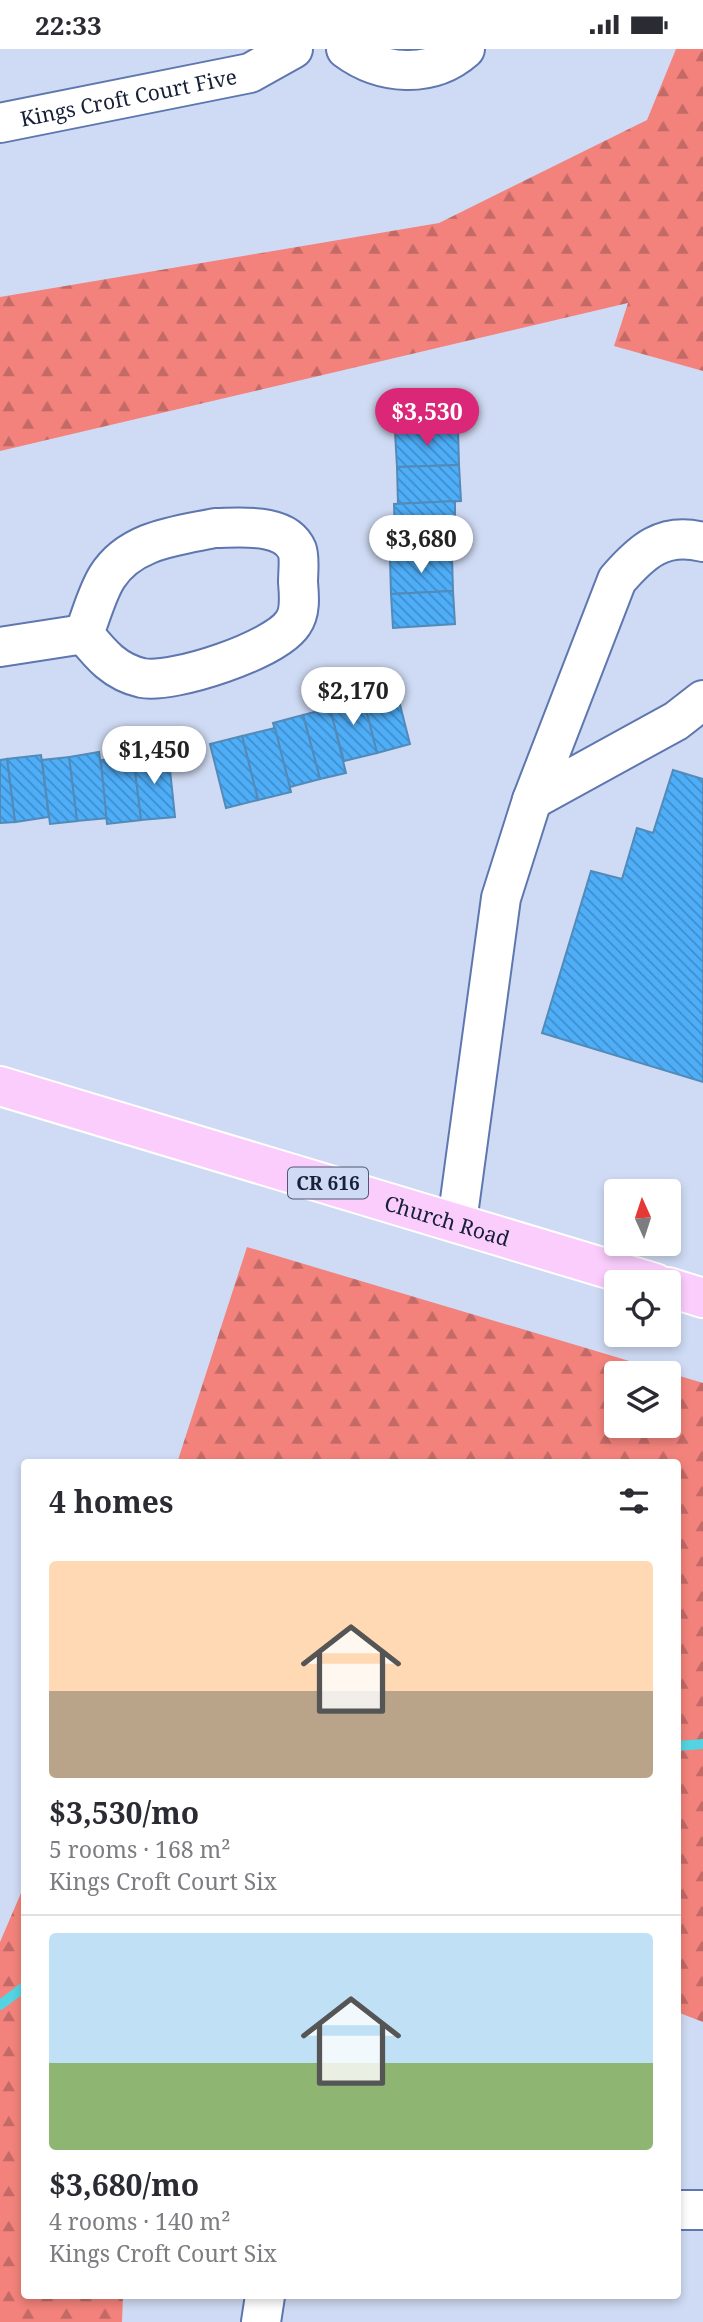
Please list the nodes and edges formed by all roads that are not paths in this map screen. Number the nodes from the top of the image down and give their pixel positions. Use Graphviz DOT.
graph roads {
  1 [pos="293,49"];
  2 [pos="346,49"];
  3 [pos="465,49"];
  4 [pos="0,123"];
  5 [pos="703,542"];
  6 [pos="85,634"];
  7 [pos="0,647"];
  8 [pos="703,700"];
  9 [pos="532,800"];
  10 [pos="0,1086"];
  11 [pos="457,1222"];
  12 [pos="613,1270"];
  13 [pos="681,1291"];
  14 [pos="703,1298"];
  15 [pos="681,2210"];
  16 [pos="703,2210"];
  17 [pos="265,2299"];
  18 [pos="261,2322"];
  1 -- 4 [label="street, Kings Croft Court Five"];
  2 -- 3 [label="street"];
  5 -- 9 [label="street"];
  6 -- 6 [label="street"];
  6 -- 7 [label="street"];
  8 -- 9 [label="street"];
  9 -- 11 [label="street"];
  10 -- 11 [label="main road, Church Road / CR 616"];
  11 -- 12 [label="main road, Church Road / CR 616"];
  13 -- 14 [label="main road"];
  15 -- 16 [label="street"];
  17 -- 18 [label="street"];
}
